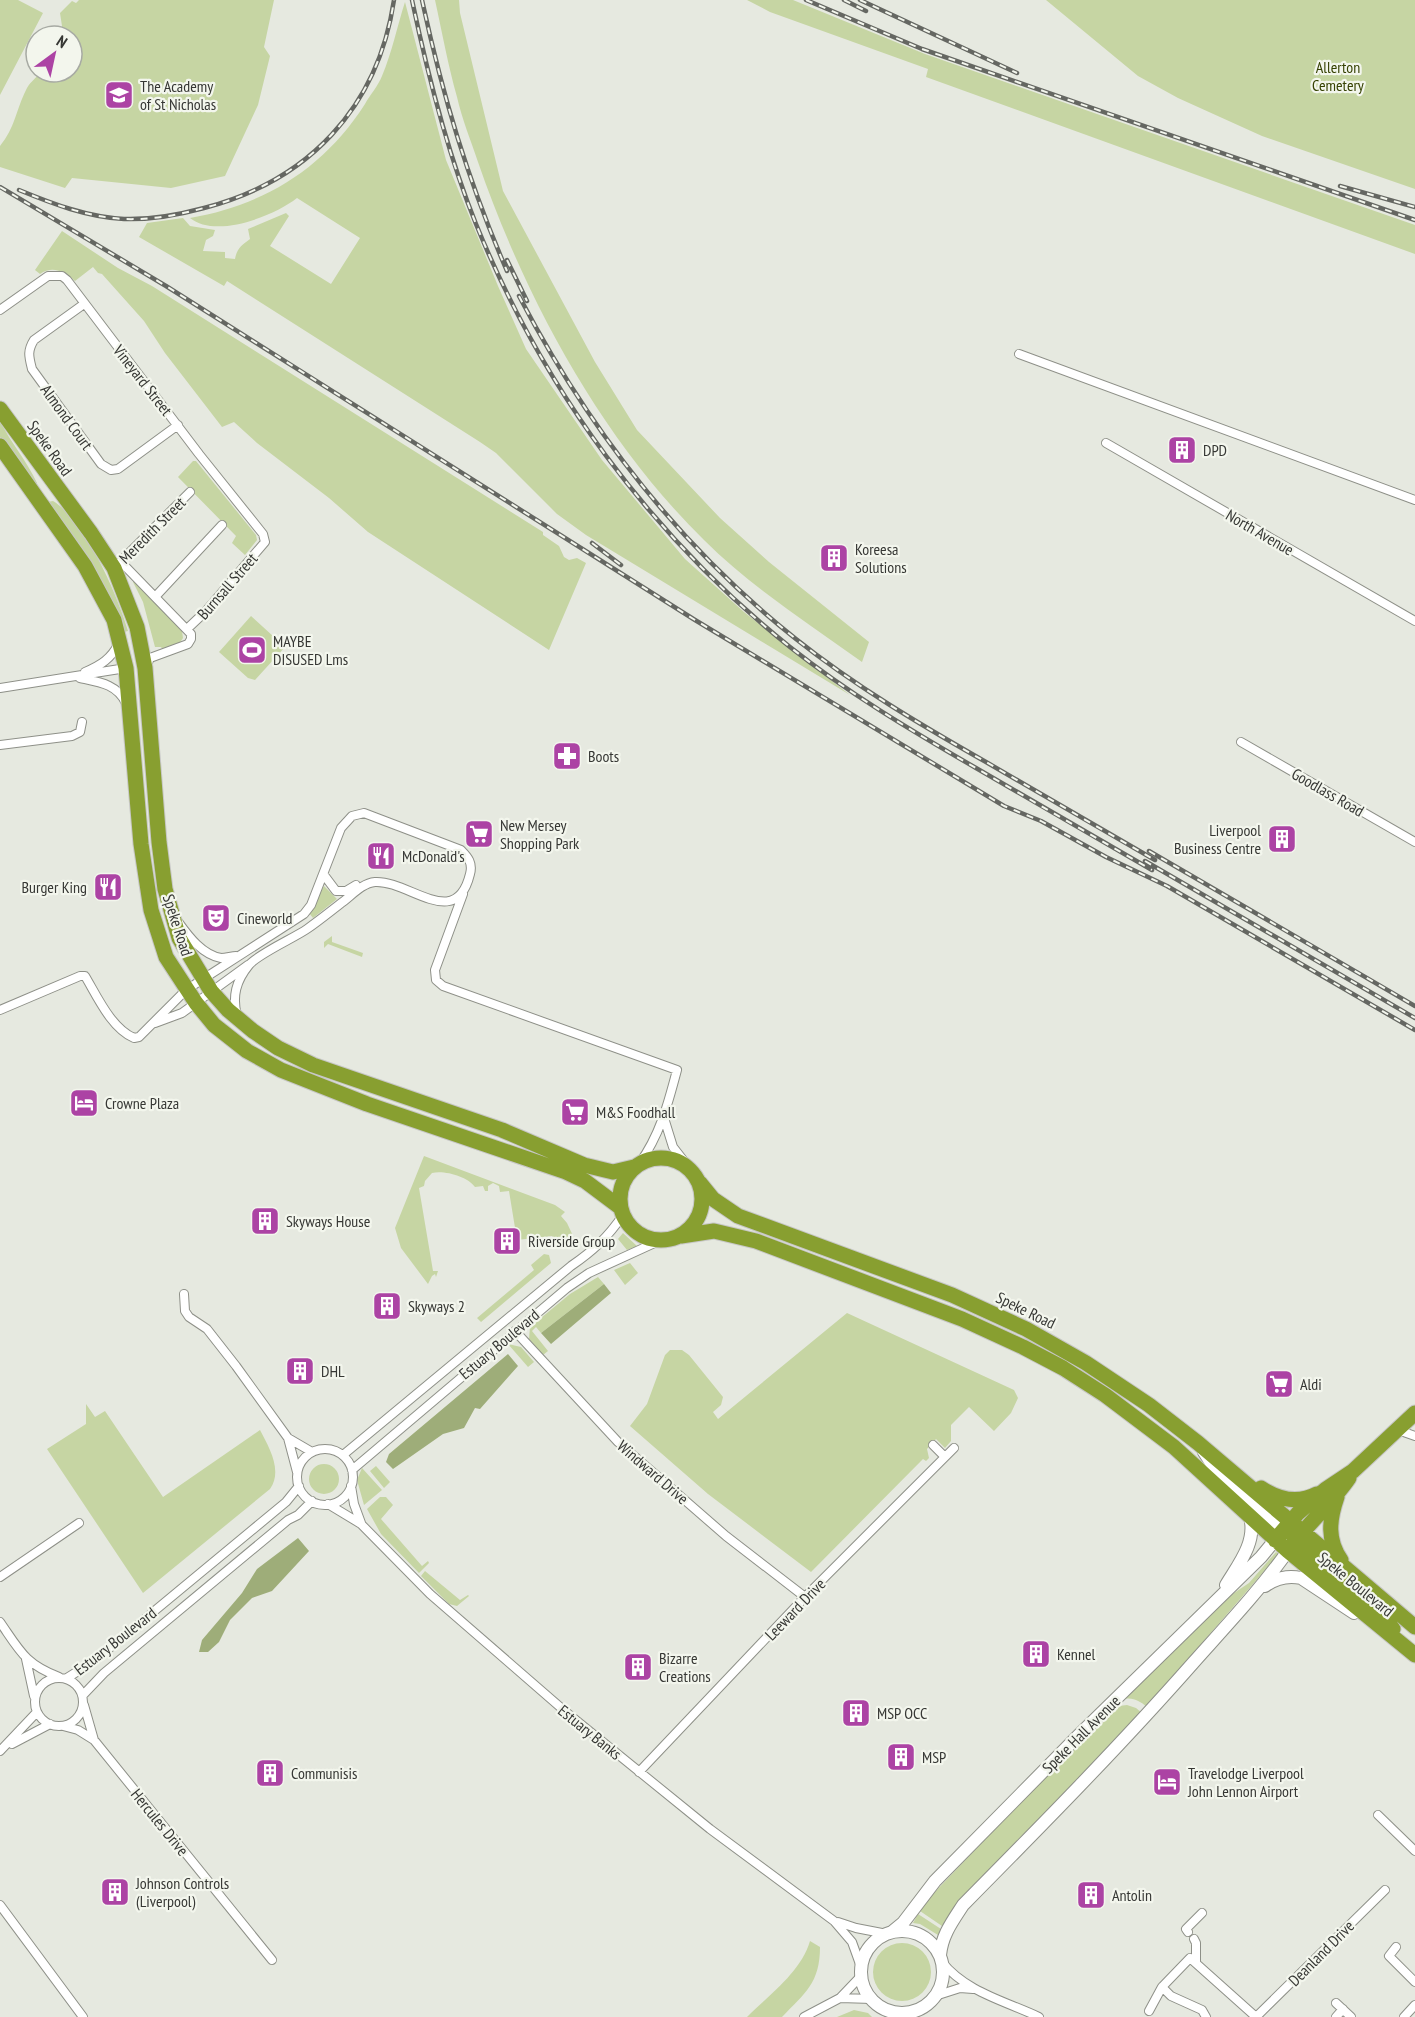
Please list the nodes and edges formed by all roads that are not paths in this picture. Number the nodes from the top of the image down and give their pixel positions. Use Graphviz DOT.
graph roads {
  1 [pos="84,304"];
  2 [pos="0,308"];
  3 [pos="1019,354"];
  4 [pos="0,409"];
  5 [pos="178,425"];
  6 [pos="1106,443"];
  7 [pos="0,446"];
  8 [pos="190,492"];
  9 [pos="1415,500"];
  10 [pos="222,525"];
  11 [pos="265,542"];
  12 [pos="117,565"];
  13 [pos="155,597"];
  14 [pos="1415,621"];
  15 [pos="188,629"];
  16 [pos="119,643"];
  17 [pos="126,668"];
  18 [pos="145,668"];
  19 [pos="73,676"];
  20 [pos="0,688"];
  21 [pos="129,709"];
  22 [pos="82,722"];
  23 [pos="1241,742"];
  24 [pos="0,745"];
  25 [pos="1415,842"];
  26 [pos="324,875"];
  27 [pos="362,886"];
  28 [pos="465,888"];
  29 [pos="441,903"];
  30 [pos="172,915"];
  31 [pos="455,916"];
  32 [pos="240,955"];
  33 [pos="250,963"];
  34 [pos="206,984"];
  35 [pos="186,990"];
  36 [pos="196,1003"];
  37 [pos="0,1010"];
  38 [pos="182,1013"];
  39 [pos="207,1016"];
  40 [pos="238,1018"];
  41 [pos="152,1024"];
  42 [pos="664,1118"];
  43 [pos="636,1165"];
  44 [pos="695,1176"];
  45 [pos="622,1212"];
  46 [pos="681,1236"];
  47 [pos="661,1240"];
  48 [pos="184,1294"];
  49 [pos="975,1305"];
  50 [pos="968,1322"];
  51 [pos="515,1331"];
  52 [pos="1415,1413"];
  53 [pos="1398,1430"];
  54 [pos="1415,1436"];
  55 [pos="288,1438"];
  56 [pos="1198,1443"];
  57 [pos="933,1445"];
  58 [pos="954,1448"];
  59 [pos="312,1452"];
  60 [pos="343,1455"];
  61 [pos="945,1457"];
  62 [pos="352,1470"];
  63 [pos="297,1472"];
  64 [pos="351,1485"];
  65 [pos="299,1486"];
  66 [pos="1332,1491"];
  67 [pos="312,1501"];
  68 [pos="328,1504"];
  69 [pos="1250,1517"];
  70 [pos="79,1523"];
  71 [pos="361,1524"];
  72 [pos="1282,1530"];
  73 [pos="1295,1542"];
  74 [pos="1348,1570"];
  75 [pos="0,1577"];
  76 [pos="1254,1594"];
  77 [pos="1220,1597"];
  78 [pos="805,1598"];
  79 [pos="0,1622"];
  80 [pos="1415,1627"];
  81 [pos="1409,1650"];
  82 [pos="26,1659"];
  83 [pos="63,1678"];
  84 [pos="35,1699"];
  85 [pos="84,1700"];
  86 [pos="37,1712"];
  87 [pos="50,1725"];
  88 [pos="63,1726"];
  89 [pos="94,1740"];
  90 [pos="3,1749"];
  91 [pos="639,1772"];
  92 [pos="1378,1815"];
  93 [pos="1415,1851"];
  94 [pos="1385,1890"];
  95 [pos="0,1905"];
  96 [pos="1202,1913"];
  97 [pos="834,1921"];
  98 [pos="889,1933"];
  99 [pos="1396,1947"];
  100 [pos="941,1959"];
  101 [pos="272,1960"];
  102 [pos="1196,1961"];
  103 [pos="861,1972"];
  104 [pos="1415,1982"];
  105 [pos="1162,1987"];
  106 [pos="973,1989"];
  107 [pos="935,1996"];
  108 [pos="840,1998"];
  109 [pos="1415,2005"];
  110 [pos="878,2007"];
  111 [pos="1149,2011"];
  112 [pos="920,2012"];
  113 [pos="83,2017"];
  114 [pos="804,2017"];
  115 [pos="1039,2017"];
  116 [pos="1206,2017"];
  117 [pos="1256,2017"];
  118 [pos="1336,2017"];
  119 [pos="1351,2017"];
  120 [pos="1405,2017"];
  1 -- 2 [label="street, Vineyard Street"];
  1 -- 5 [label="street, Vineyard Street"];
  1 -- 5 [label="street, Almond Court"];
  3 -- 9 [label="street"];
  4 -- 12 [label="highway, Speke Road"];
  5 -- 11 [label="street, Vineyard Street"];
  6 -- 14 [label="street, North Avenue"];
  7 -- 16 [label="highway, Speke Road"];
  8 -- 12 [label="street, Meredith Street"];
  10 -- 13 [label="street"];
  11 -- 15 [label="street, Burnsall Street"];
  12 -- 13 [label="street, Speke Road"];
  12 -- 18 [label="highway, Speke Road"];
  13 -- 15 [label="street, Speke Road"];
  15 -- 18 [label="street"];
  16 -- 17 [label="highway, Speke Road"];
  16 -- 19 [label="street"];
  17 -- 18 [label="highway"];
  17 -- 19 [label="street"];
  17 -- 21 [label="highway, Speke Road"];
  18 -- 30 [label="highway, Speke Road"];
  19 -- 20 [label="street"];
  19 -- 21 [label="street"];
  21 -- 35 [label="highway, Speke Road"];
  22 -- 24 [label="street"];
  23 -- 25 [label="street, Goodlass Road"];
  26 -- 27 [label="street"];
  26 -- 28 [label="street"];
  26 -- 32 [label="street"];
  27 -- 29 [label="street"];
  27 -- 33 [label="street"];
  28 -- 29 [label="street"];
  28 -- 31 [label="street"];
  29 -- 31 [label="street"];
  30 -- 32 [label="street"];
  30 -- 34 [label="highway, Speke Road"];
  31 -- 42 [label="street"];
  32 -- 34 [label="street"];
  33 -- 34 [label="street"];
  33 -- 40 [label="street"];
  34 -- 35 [label="street"];
  34 -- 36 [label="street"];
  34 -- 40 [label="highway, Speke Road"];
  35 -- 36 [label="highway, Speke Road"];
  35 -- 41 [label="street"];
  36 -- 38 [label="street"];
  36 -- 39 [label="highway, Speke Road"];
  37 -- 41 [label="street"];
  38 -- 39 [label="street"];
  38 -- 41 [label="street"];
  39 -- 45 [label="highway, Speke Road"];
  40 -- 43 [label="highway, Speke Road"];
  42 -- 43 [label="street"];
  42 -- 44 [label="street"];
  43 -- 44 [label="highway"];
  43 -- 45 [label="highway"];
  44 -- 46 [label="highway"];
  44 -- 49 [label="highway, Speke Road"];
  45 -- 47 [label="highway"];
  45 -- 60 [label="street, Estuary Boulevard"];
  46 -- 47 [label="highway"];
  46 -- 50 [label="highway"];
  47 -- 51 [label="street, Estuary Boulevard"];
  48 -- 55 [label="street"];
  49 -- 50 [label="highway"];
  49 -- 56 [label="highway, Speke Road"];
  50 -- 69 [label="highway"];
  51 -- 62 [label="street, Estuary Boulevard"];
  51 -- 78 [label="street, Windward Drive"];
  52 -- 53 [label="highway"];
  53 -- 54 [label="street"];
  53 -- 66 [label="highway"];
  55 -- 59 [label="street"];
  55 -- 63 [label="street"];
  56 -- 66 [label="highway"];
  56 -- 72 [label="highway, Speke Road"];
  57 -- 61 [label="street"];
  58 -- 61 [label="street, Leeward Drive"];
  59 -- 60 [label="street"];
  59 -- 63 [label="street"];
  60 -- 62 [label="street"];
  61 -- 78 [label="street, Leeward Drive"];
  62 -- 64 [label="street"];
  63 -- 65 [label="street"];
  64 -- 68 [label="street"];
  64 -- 71 [label="street, Estuary Banks"];
  65 -- 67 [label="street"];
  65 -- 83 [label="street, Estuary Boulevard"];
  66 -- 72 [label="highway"];
  66 -- 73 [label="highway"];
  66 -- 74 [label="highway"];
  67 -- 68 [label="street"];
  67 -- 85 [label="street, Estuary Boulevard"];
  68 -- 71 [label="street, Estuary Banks"];
  69 -- 72 [label="highway"];
  69 -- 77 [label="street"];
  70 -- 75 [label="street"];
  71 -- 91 [label="street, Estuary Banks"];
  72 -- 73 [label="highway, Speke Boulevard"];
  72 -- 73 [label="highway"];
  72 -- 77 [label="street, Speke Hall Avenue"];
  73 -- 74 [label="highway, Speke Boulevard"];
  73 -- 76 [label="street, Speke Hall Avenue"];
  73 -- 81 [label="highway, Speke Boulevard"];
  74 -- 80 [label="highway, Speke Boulevard"];
  76 -- 81 [label="street"];
  76 -- 100 [label="street, Speke Hall Avenue"];
  77 -- 98 [label="street, Speke Hall Avenue"];
  78 -- 91 [label="street, Leeward Drive"];
  79 -- 82 [label="street"];
  82 -- 83 [label="street"];
  82 -- 84 [label="street"];
  83 -- 84 [label="street"];
  83 -- 85 [label="street"];
  84 -- 86 [label="street"];
  85 -- 88 [label="street"];
  85 -- 89 [label="street, Hercules Drive"];
  86 -- 87 [label="street"];
  86 -- 90 [label="street"];
  87 -- 88 [label="street"];
  87 -- 90 [label="street"];
  88 -- 89 [label="street, Hercules Drive"];
  89 -- 101 [label="street, Hercules Drive"];
  91 -- 97 [label="street, Estuary Banks"];
  92 -- 93 [label="street"];
  94 -- 117 [label="street, Deanland Drive"];
  95 -- 113 [label="street"];
  96 -- 102 [label="street"];
  97 -- 98 [label="street, Estuary Banks"];
  97 -- 103 [label="street, Estuary Banks"];
  98 -- 100 [label="street"];
  98 -- 103 [label="street"];
  99 -- 104 [label="street"];
  100 -- 106 [label="street"];
  100 -- 107 [label="street"];
  102 -- 105 [label="street"];
  102 -- 117 [label="street"];
  103 -- 108 [label="street"];
  103 -- 110 [label="street"];
  105 -- 111 [label="street"];
  105 -- 116 [label="street"];
  106 -- 107 [label="street"];
  106 -- 115 [label="street"];
  107 -- 112 [label="street"];
  108 -- 110 [label="street"];
  108 -- 114 [label="street"];
  109 -- 120 [label="street"];
  110 -- 112 [label="street"];
  118 -- 119 [label="street"];
}
